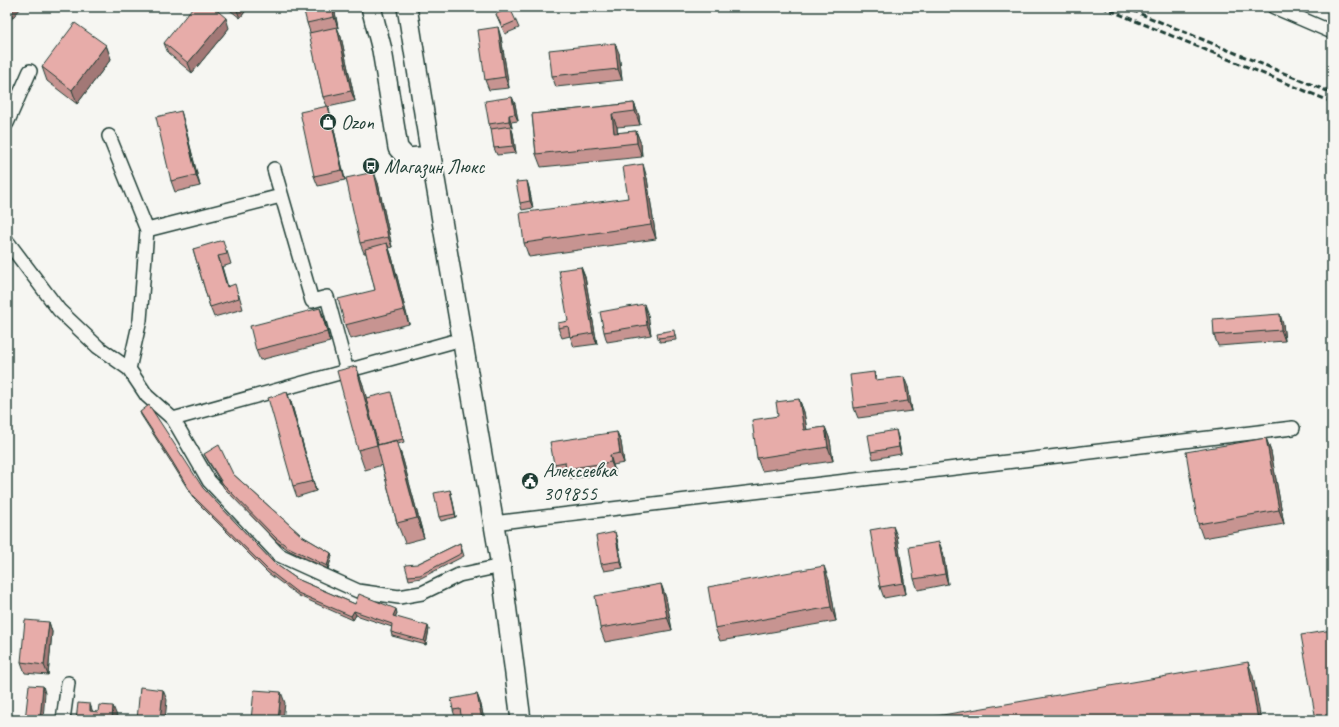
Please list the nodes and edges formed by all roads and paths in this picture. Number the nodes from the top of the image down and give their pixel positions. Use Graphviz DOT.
graph roads {
  1 [pos="371,7"];
  2 [pos="407,7"];
  3 [pos="1274,7"];
  4 [pos="1332,32"];
  5 [pos="30,70"];
  6 [pos="7,123"];
  7 [pos="109,136"];
  8 [pos="431,156"];
  9 [pos="274,169"];
  10 [pos="281,196"];
  11 [pos="147,230"];
  12 [pos="7,241"];
  13 [pos="462,339"];
  14 [pos="128,369"];
  15 [pos="347,371"];
  16 [pos="173,419"];
  17 [pos="1293,428"];
  18 [pos="493,523"];
  19 [pos="501,566"];
  20 [pos="68,683"];
  21 [pos="64,720"];
  22 [pos="521,720"];
  1 -- 8 [label="main road"];
  2 -- 8 [label="main road"];
  3 -- 4 [label="street"];
  5 -- 6 [label="street"];
  7 -- 11 [label="street"];
  8 -- 13 [label="main road"];
  9 -- 10 [label="street"];
  10 -- 11 [label="street"];
  10 -- 15 [label="street"];
  11 -- 14 [label="street"];
  12 -- 14 [label="street"];
  13 -- 15 [label="street"];
  13 -- 18 [label="main road"];
  14 -- 16 [label="street"];
  15 -- 16 [label="street"];
  16 -- 19 [label="street"];
  17 -- 18 [label="street"];
  18 -- 19 [label="main road"];
  19 -- 22 [label="main road"];
  20 -- 21 [label="street"];
}
